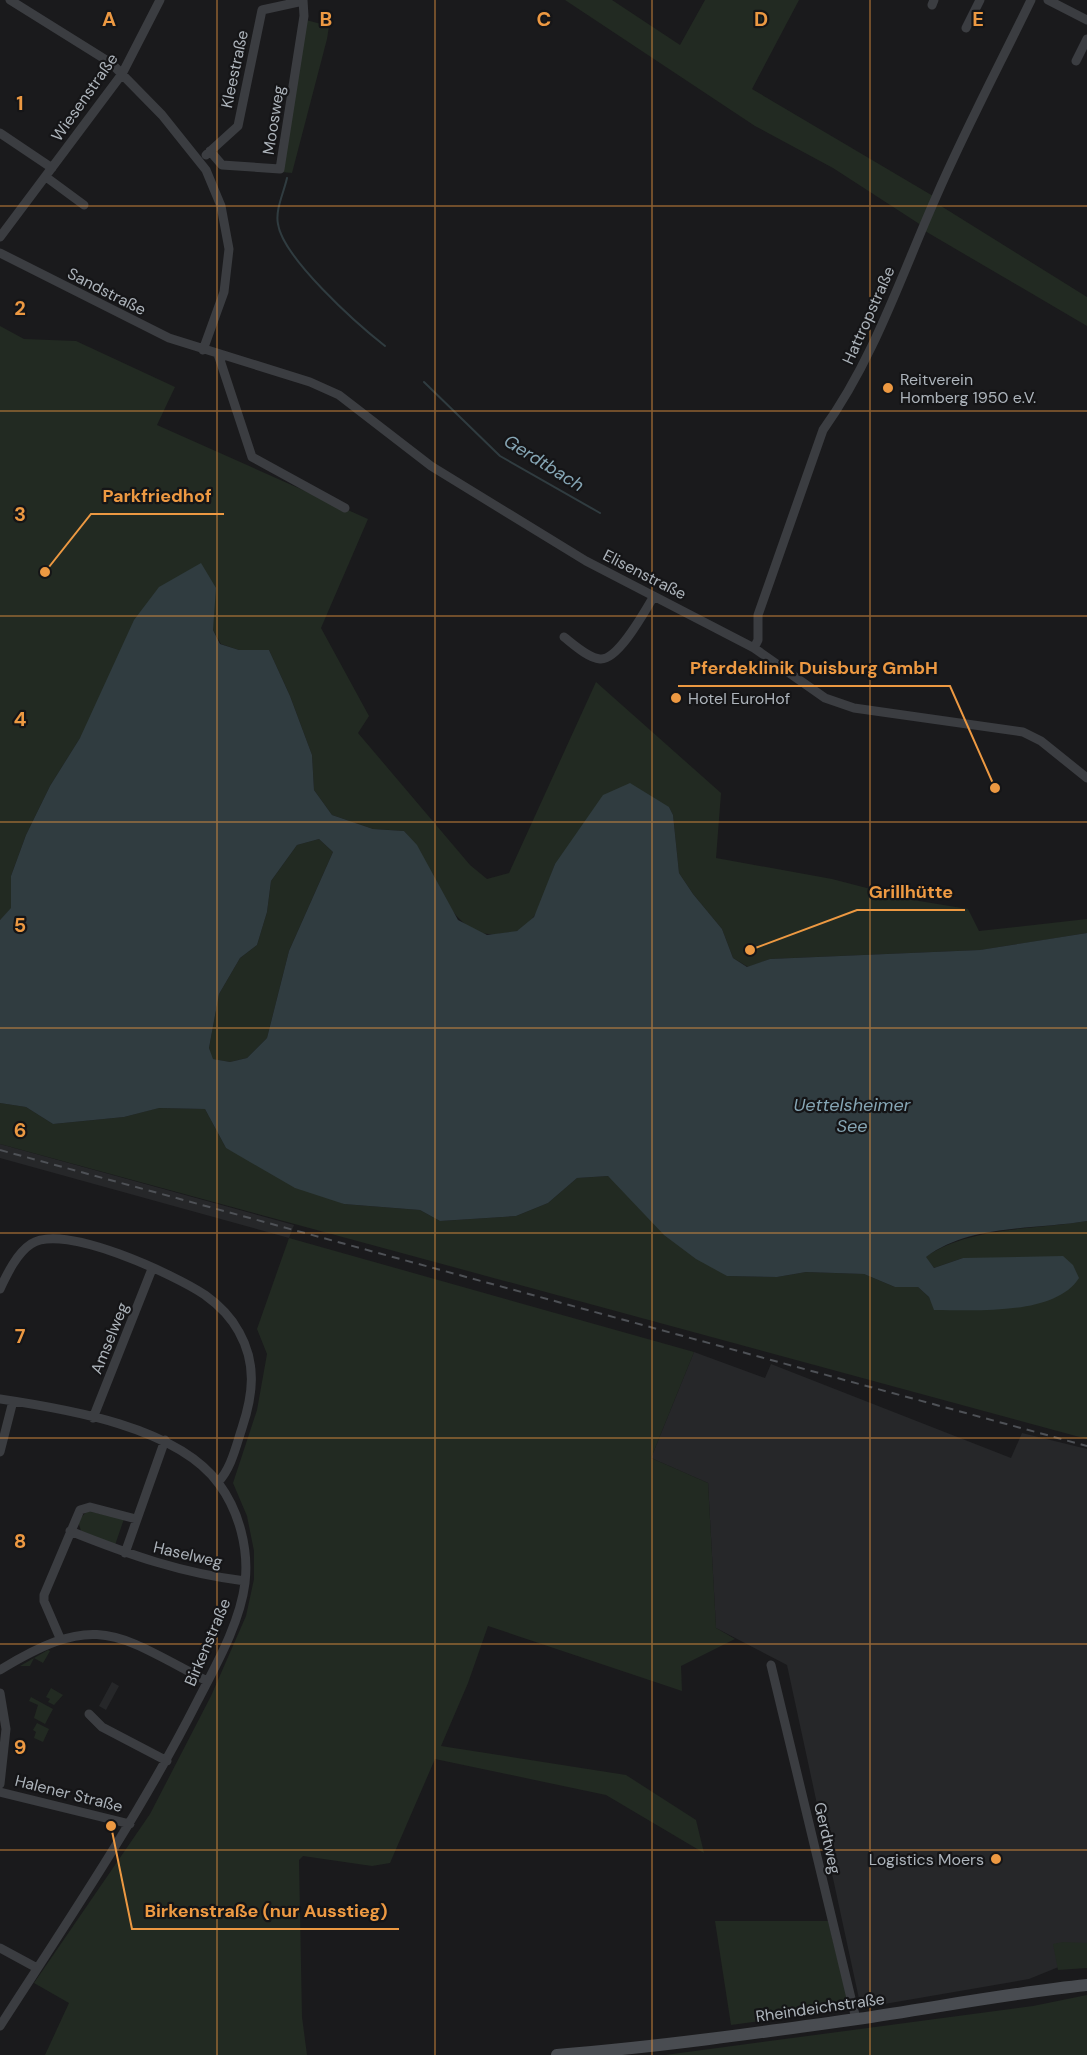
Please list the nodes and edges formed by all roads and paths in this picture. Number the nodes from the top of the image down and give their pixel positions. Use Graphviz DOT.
graph roads {
  1 [pos="160,0"];
  2 [pos="303,0"];
  3 [pos="980,0"];
  4 [pos="1031,0"];
  5 [pos="1048,0"];
  6 [pos="12,1"];
  7 [pos="1087,20"];
  8 [pos="966,28"];
  9 [pos="1087,39"];
  10 [pos="1076,61"];
  11 [pos="122,74"];
  12 [pos="0,134"];
  13 [pos="210,151"];
  14 [pos="200,160"];
  15 [pos="52,168"];
  16 [pos="46,177"];
  17 [pos="84,205"];
  18 [pos="0,237"];
  19 [pos="0,253"];
  20 [pos="203,350"];
  21 [pos="218,354"];
  22 [pos="345,508"];
  23 [pos="654,596"];
  24 [pos="564,637"];
  25 [pos="754,648"];
  26 [pos="1087,778"];
  27 [pos="152,1269"];
  28 [pos="0,1289"];
  29 [pos="0,1399"];
  30 [pos="14,1401"];
  31 [pos="93,1418"];
  32 [pos="165,1440"];
  33 [pos="0,1452"];
  34 [pos="218,1482"];
  35 [pos="136,1519"];
  36 [pos="70,1531"];
  37 [pos="124,1553"];
  38 [pos="245,1581"];
  39 [pos="60,1638"];
  40 [pos="771,1665"];
  41 [pos="0,1670"];
  42 [pos="207,1681"];
  43 [pos="0,1693"];
  44 [pos="88,1714"];
  45 [pos="167,1761"];
  46 [pos="0,1784"];
  47 [pos="0,1791"];
  48 [pos="130,1824"];
  49 [pos="0,1948"];
  50 [pos="37,1968"];
  51 [pos="1087,1985"];
  52 [pos="856,2019"];
  53 [pos="0,2026"];
  54 [pos="557,2055"];
  1 -- 11 [label="street, Wiesenstraße"];
  2 -- 13 [label="street, Kleestraße"];
  2 -- 13 [label="street, Moosweg"];
  3 -- 8 [label="street"];
  4 -- 25 [label="street, Hattropstraße"];
  5 -- 7 [label="street"];
  6 -- 11 [label="street"];
  9 -- 10 [label="street"];
  11 -- 14 [label="street"];
  11 -- 15 [label="street, Wiesenstraße"];
  12 -- 15 [label="street"];
  13 -- 14 [label="street, Kleestraße"];
  14 -- 20 [label="street"];
  15 -- 16 [label="street, Wiesenstraße"];
  16 -- 17 [label="street"];
  16 -- 18 [label="street, Wiesenstraße"];
  19 -- 20 [label="street, Sandstraße"];
  20 -- 21 [label="street, Elisenstraße"];
  21 -- 22 [label="street"];
  21 -- 23 [label="street, Elisenstraße"];
  23 -- 24 [label="street"];
  23 -- 25 [label="street, Elisenstraße"];
  25 -- 26 [label="street, Elisenstraße"];
  27 -- 28 [label="street"];
  27 -- 31 [label="street, Amselweg"];
  27 -- 34 [label="street"];
  29 -- 30 [label="street, Birkenstraße"];
  30 -- 31 [label="street, Birkenstraße"];
  30 -- 33 [label="street"];
  31 -- 32 [label="street, Birkenstraße"];
  32 -- 34 [label="street, Birkenstraße"];
  32 -- 35 [label="street, Haselweg"];
  34 -- 38 [label="street, Birkenstraße"];
  35 -- 36 [label="street"];
  35 -- 37 [label="street, Haselweg"];
  36 -- 37 [label="street, Haselweg"];
  36 -- 39 [label="street"];
  37 -- 38 [label="street, Haselweg"];
  38 -- 42 [label="street, Birkenstraße"];
  39 -- 41 [label="street"];
  39 -- 42 [label="street"];
  40 -- 52 [label="street, Gerdtweg"];
  42 -- 45 [label="street, Birkenstraße"];
  43 -- 46 [label="street"];
  44 -- 45 [label="street"];
  45 -- 48 [label="street, Birkenstraße"];
  47 -- 48 [label="street, Halener Straße"];
  48 -- 50 [label="street, Birkenstraße"];
  49 -- 50 [label="street"];
  50 -- 53 [label="street, Birkenstraße"];
  51 -- 52 [label="main road, Rheindeichstraße"];
  52 -- 54 [label="main road, Rheindeichstraße"];
}
